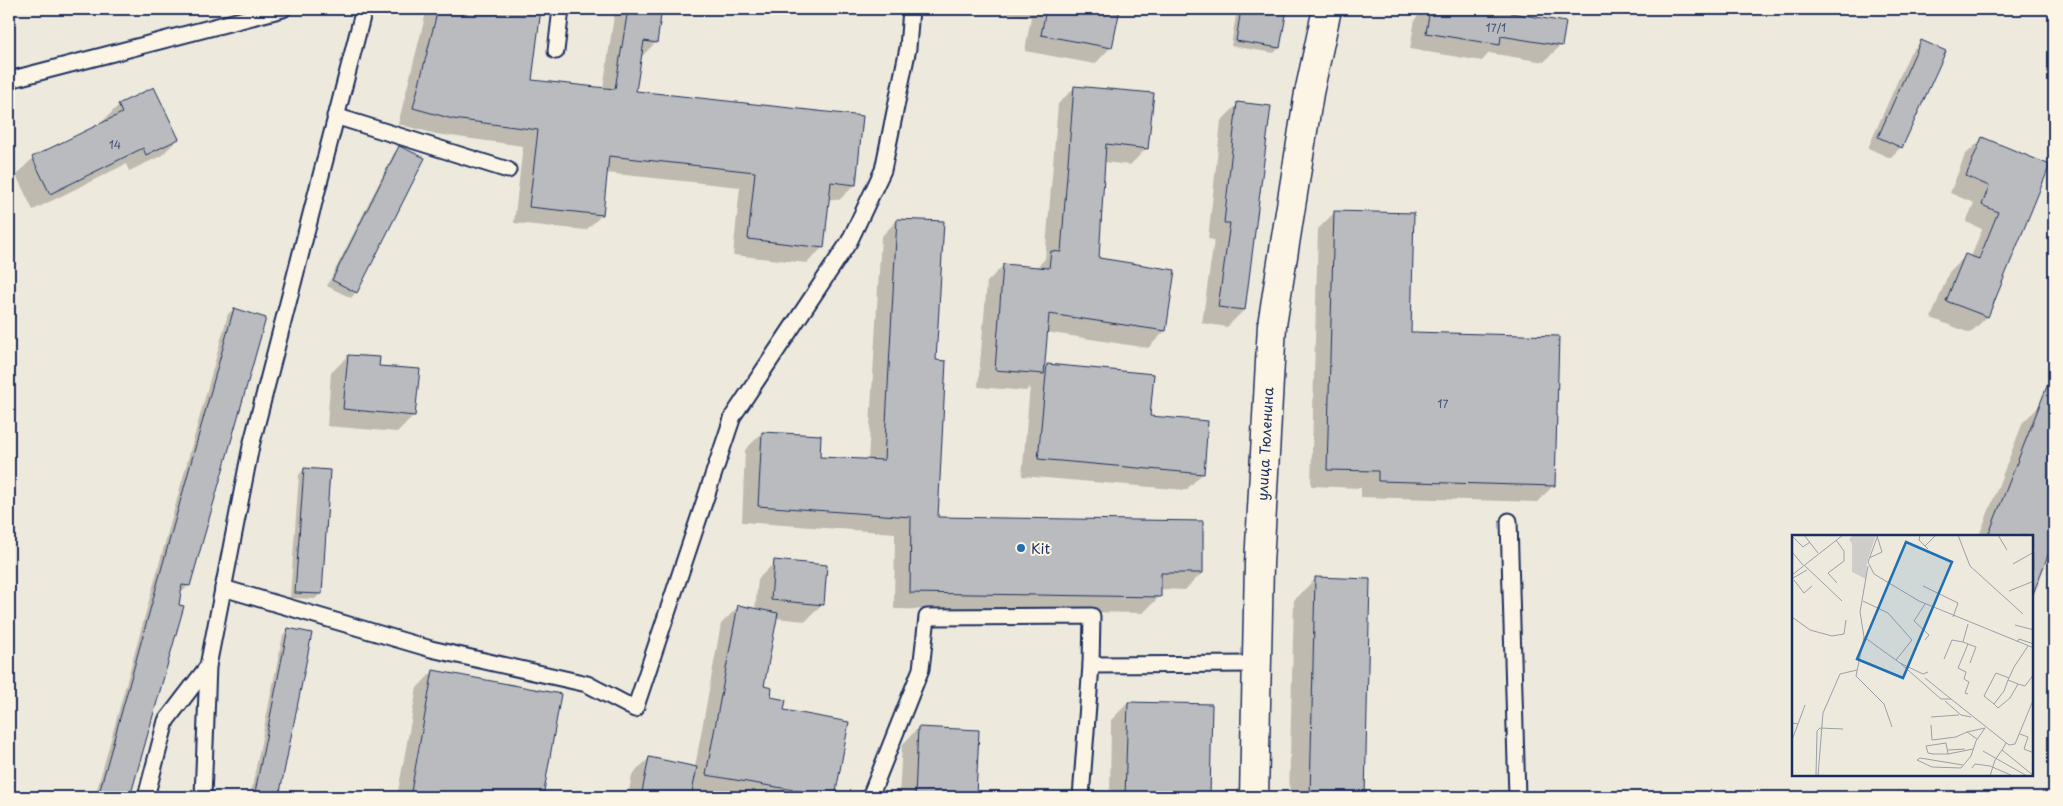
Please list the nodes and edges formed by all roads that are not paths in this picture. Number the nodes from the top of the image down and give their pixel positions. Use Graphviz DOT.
graph roads {
  1 [pos="283,9"];
  2 [pos="364,9"];
  3 [pos="562,9"];
  4 [pos="911,9"];
  5 [pos="1326,9"];
  6 [pos="556,51"];
  7 [pos="9,80"];
  8 [pos="335,116"];
  9 [pos="508,170"];
  10 [pos="1509,522"];
  11 [pos="223,588"];
  12 [pos="1256,664"];
  13 [pos="1091,665"];
  14 [pos="208,666"];
  15 [pos="146,797"];
  16 [pos="203,797"];
  17 [pos="870,797"];
  18 [pos="1081,797"];
  19 [pos="1254,797"];
  20 [pos="1517,797"];
  1 -- 7 [label="lane"];
  2 -- 8 [label="lane"];
  3 -- 6 [label="lane"];
  4 -- 11 [label="lane"];
  5 -- 12 [label="main road, улица Тюленина"];
  8 -- 9 [label="lane"];
  8 -- 11 [label="lane"];
  10 -- 20 [label="lane"];
  11 -- 14 [label="lane"];
  12 -- 13 [label="lane"];
  12 -- 19 [label="main road, улица Тюленина"];
  13 -- 17 [label="lane"];
  13 -- 18 [label="lane"];
  14 -- 15 [label="lane"];
  14 -- 16 [label="lane"];
}
